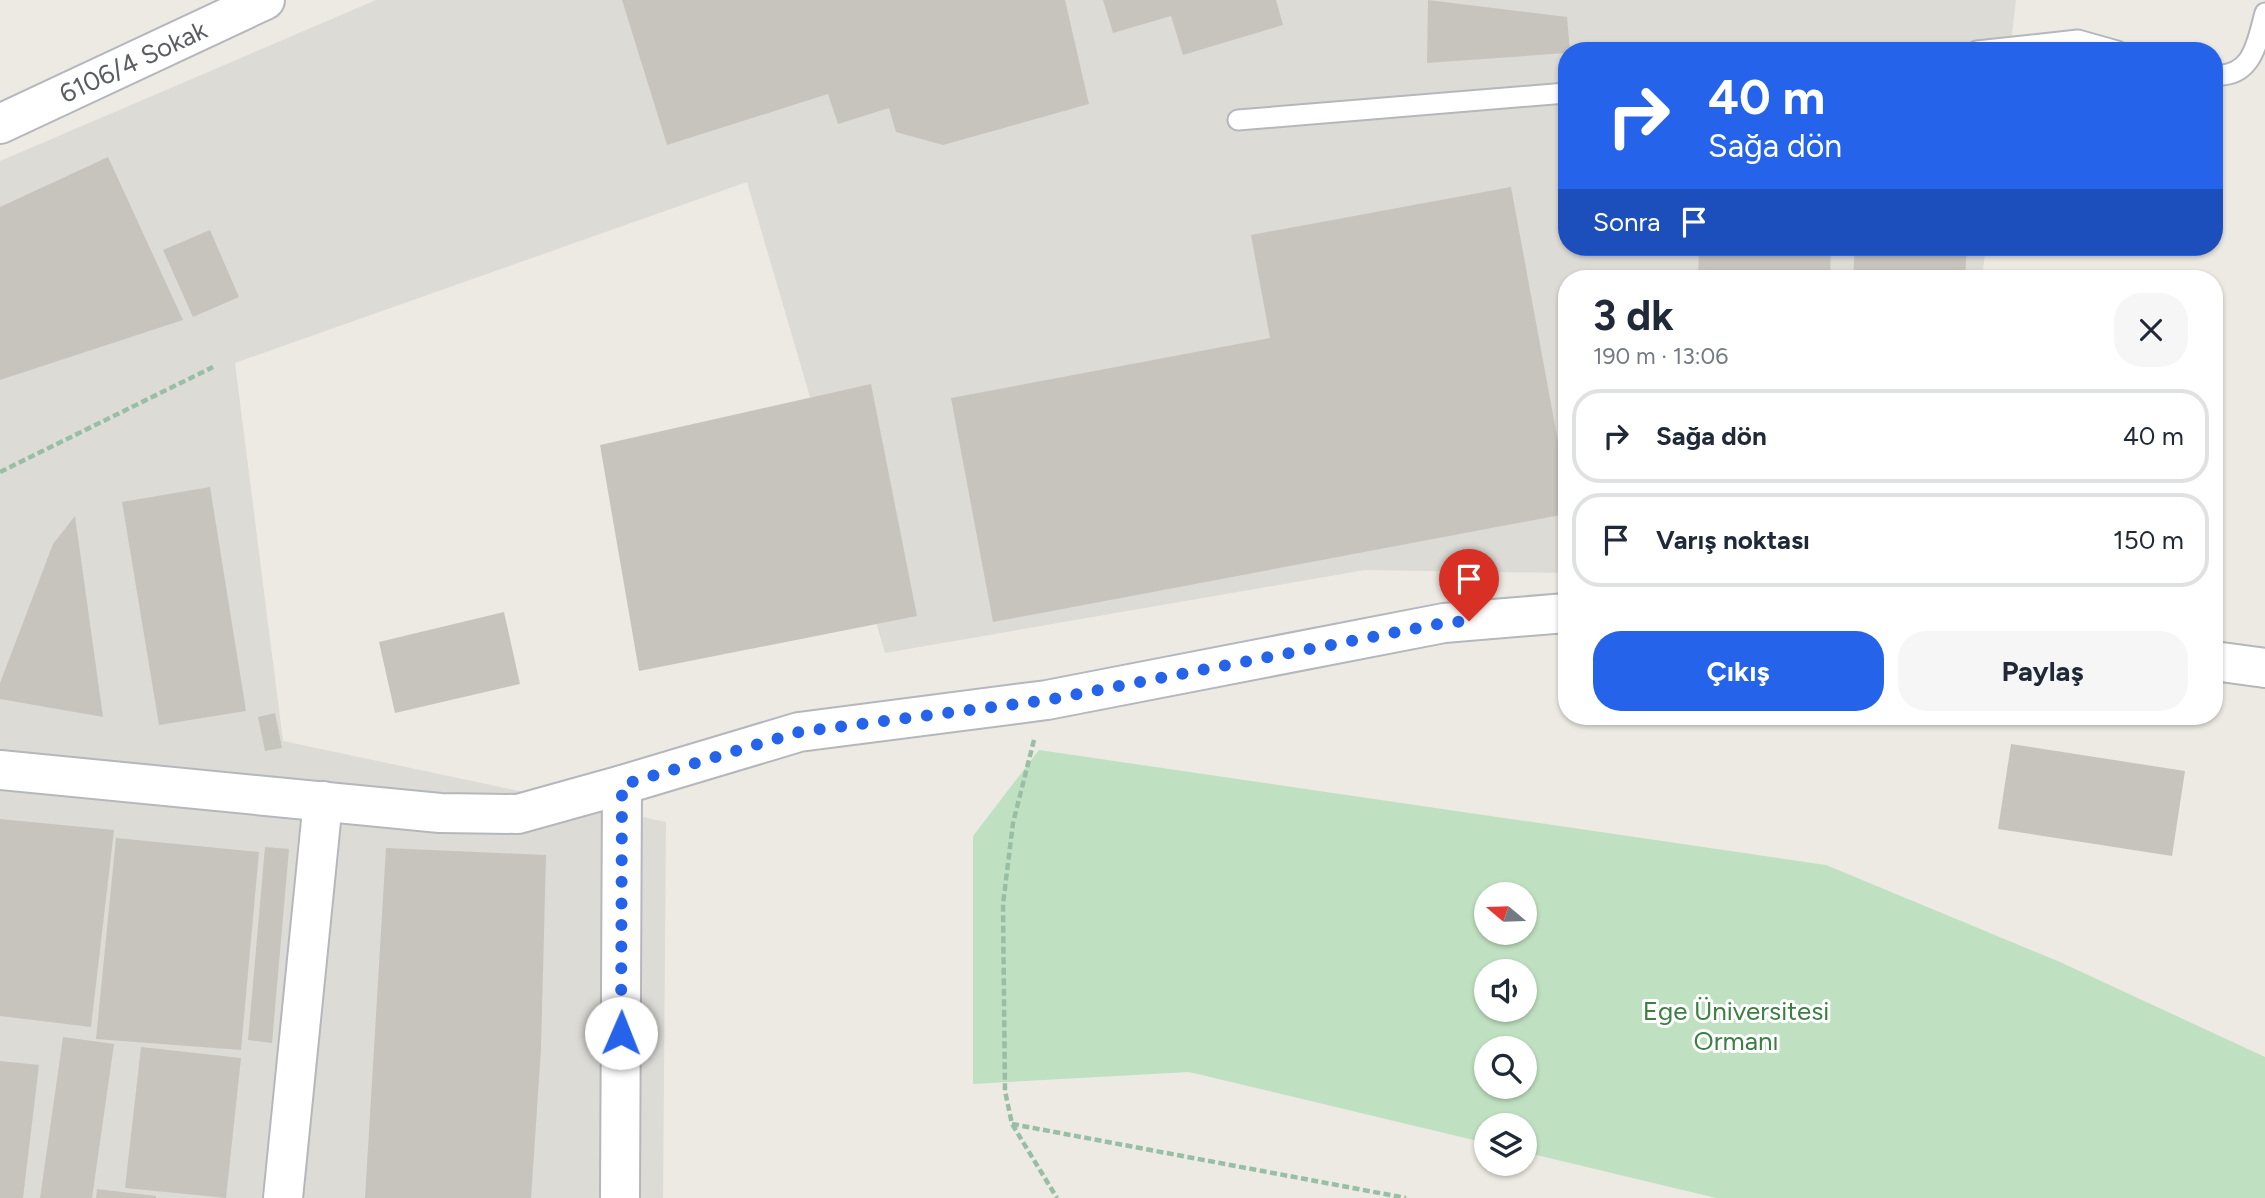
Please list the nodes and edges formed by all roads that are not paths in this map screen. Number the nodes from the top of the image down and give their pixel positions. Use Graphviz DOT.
graph roads {
  1 [pos="265,0"];
  2 [pos="2265,13"];
  3 [pos="2060,42"];
  4 [pos="2085,42"];
  5 [pos="2223,75"];
  6 [pos="1558,94"];
  7 [pos="1237,120"];
  8 [pos="0,124"];
  9 [pos="1558,613"];
  10 [pos="2223,663"];
  11 [pos="2265,668"];
  12 [pos="0,770"];
  13 [pos="622,785"];
  14 [pos="323,802"];
  15 [pos="283,1198"];
  16 [pos="620,1198"];
  1 -- 8 [label="street, 6106/4 Sokak"];
  2 -- 5 [label="lane"];
  3 -- 4 [label="lane"];
  6 -- 7 [label="lane"];
  9 -- 13 [label="street"];
  10 -- 11 [label="street"];
  12 -- 14 [label="street"];
  13 -- 14 [label="street"];
  13 -- 16 [label="street"];
  14 -- 15 [label="street"];
}
